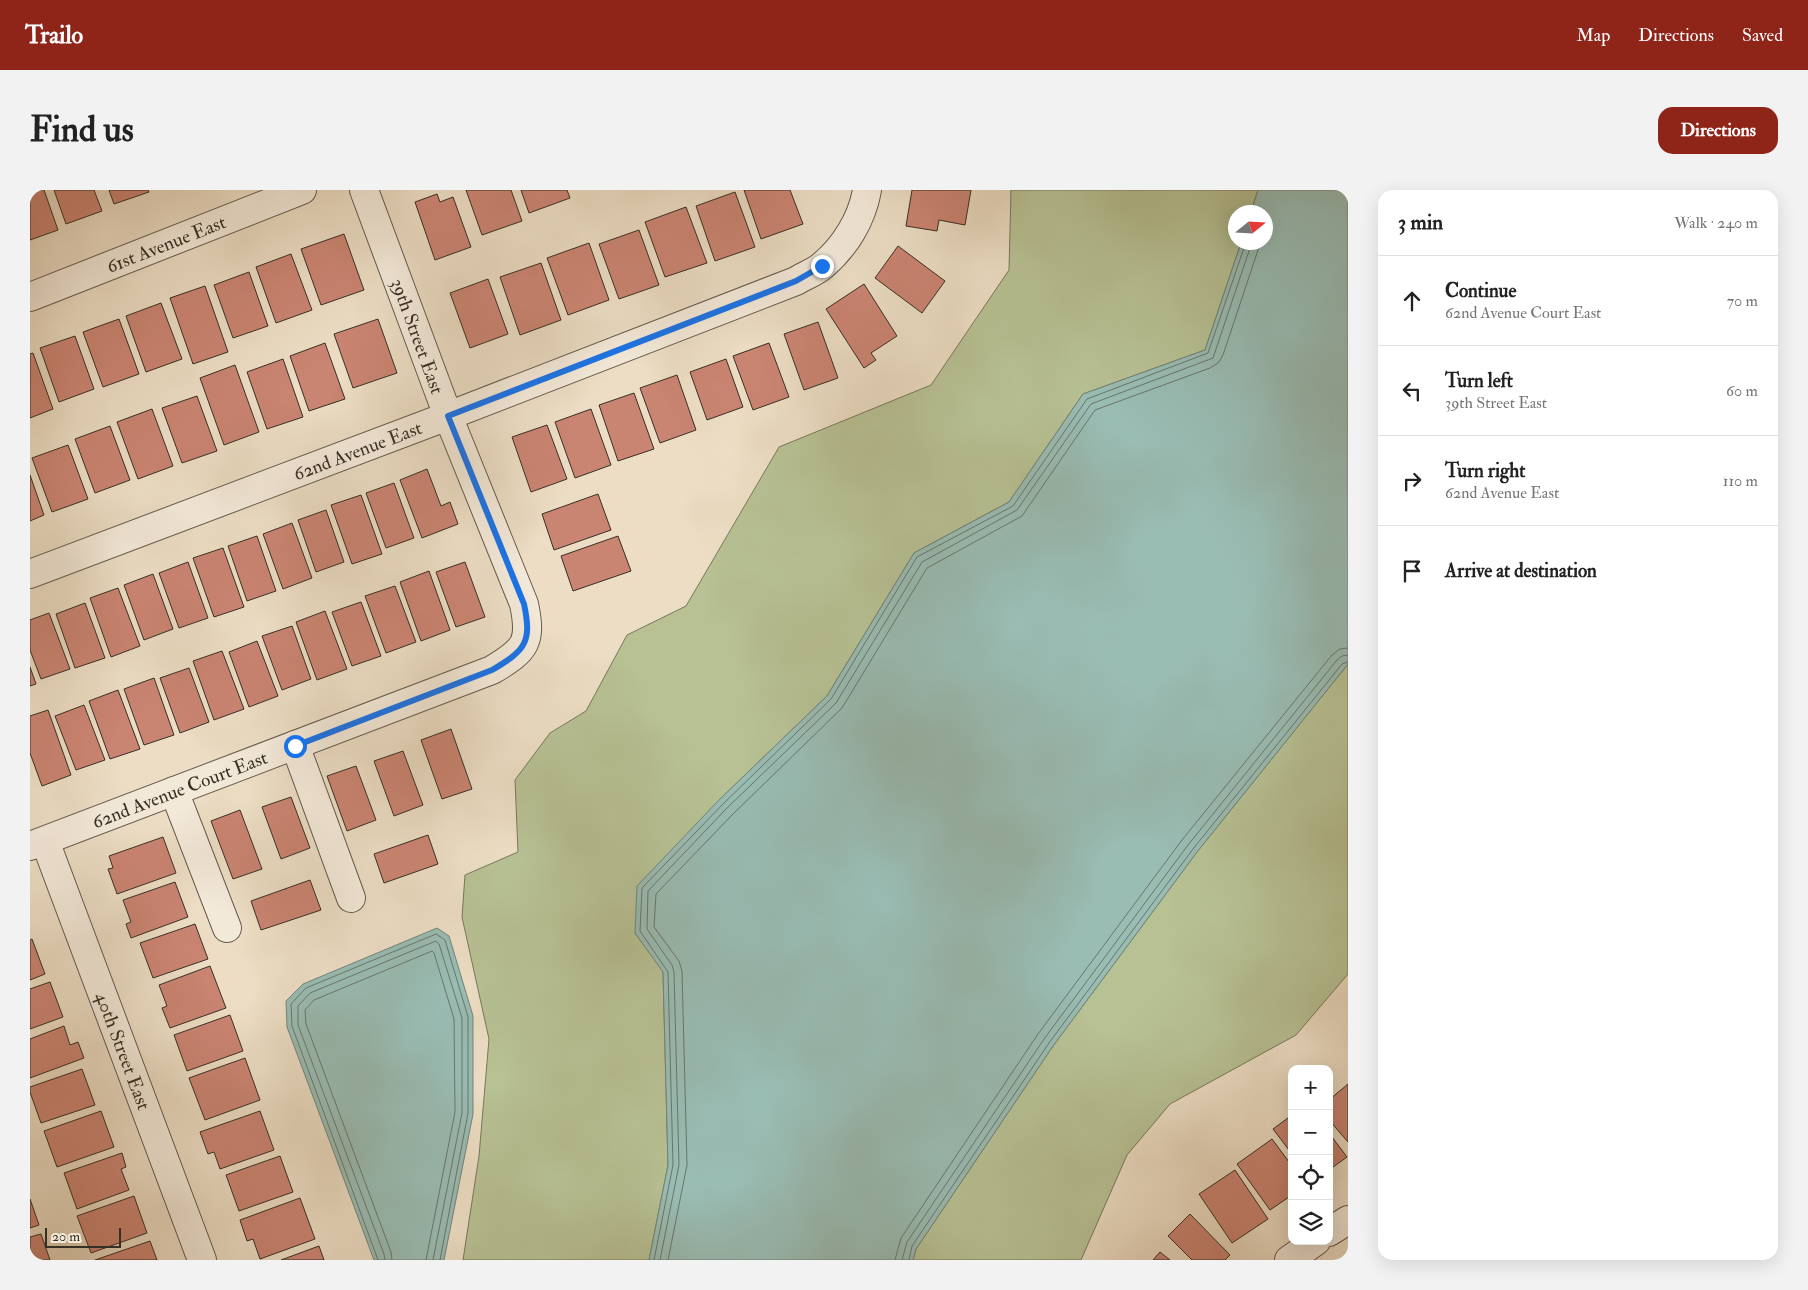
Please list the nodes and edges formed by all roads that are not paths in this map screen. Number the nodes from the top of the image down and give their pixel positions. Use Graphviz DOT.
graph roads {
  1 [pos="302,190"];
  2 [pos="364,190"];
  3 [pos="867,190"];
  4 [pos="30,297"];
  5 [pos="448,416"];
  6 [pos="30,574"];
  7 [pos="520,650"];
  8 [pos="295,746"];
  9 [pos="174,791"];
  10 [pos="37,844"];
  11 [pos="352,898"];
  12 [pos="227,928"];
  13 [pos="1348,1220"];
  14 [pos="1333,1229"];
  15 [pos="1310,1245"];
  16 [pos="202,1260"];
  17 [pos="1289,1260"];
  1 -- 4 [label="street, 61st Avenue East"];
  2 -- 5 [label="street, 39th Street East"];
  3 -- 5 [label="street, 62nd Avenue East"];
  5 -- 6 [label="street, 62nd Avenue East"];
  5 -- 7 [label="street, 39th Street East"];
  7 -- 8 [label="street, 62nd Avenue Court East"];
  8 -- 9 [label="street, 62nd Avenue Court East"];
  8 -- 11 [label="street"];
  9 -- 10 [label="street, 62nd Avenue Court East"];
  9 -- 12 [label="street"];
  10 -- 16 [label="street, 40th Street East"];
  13 -- 14 [label="street"];
  15 -- 17 [label="street"];
}
